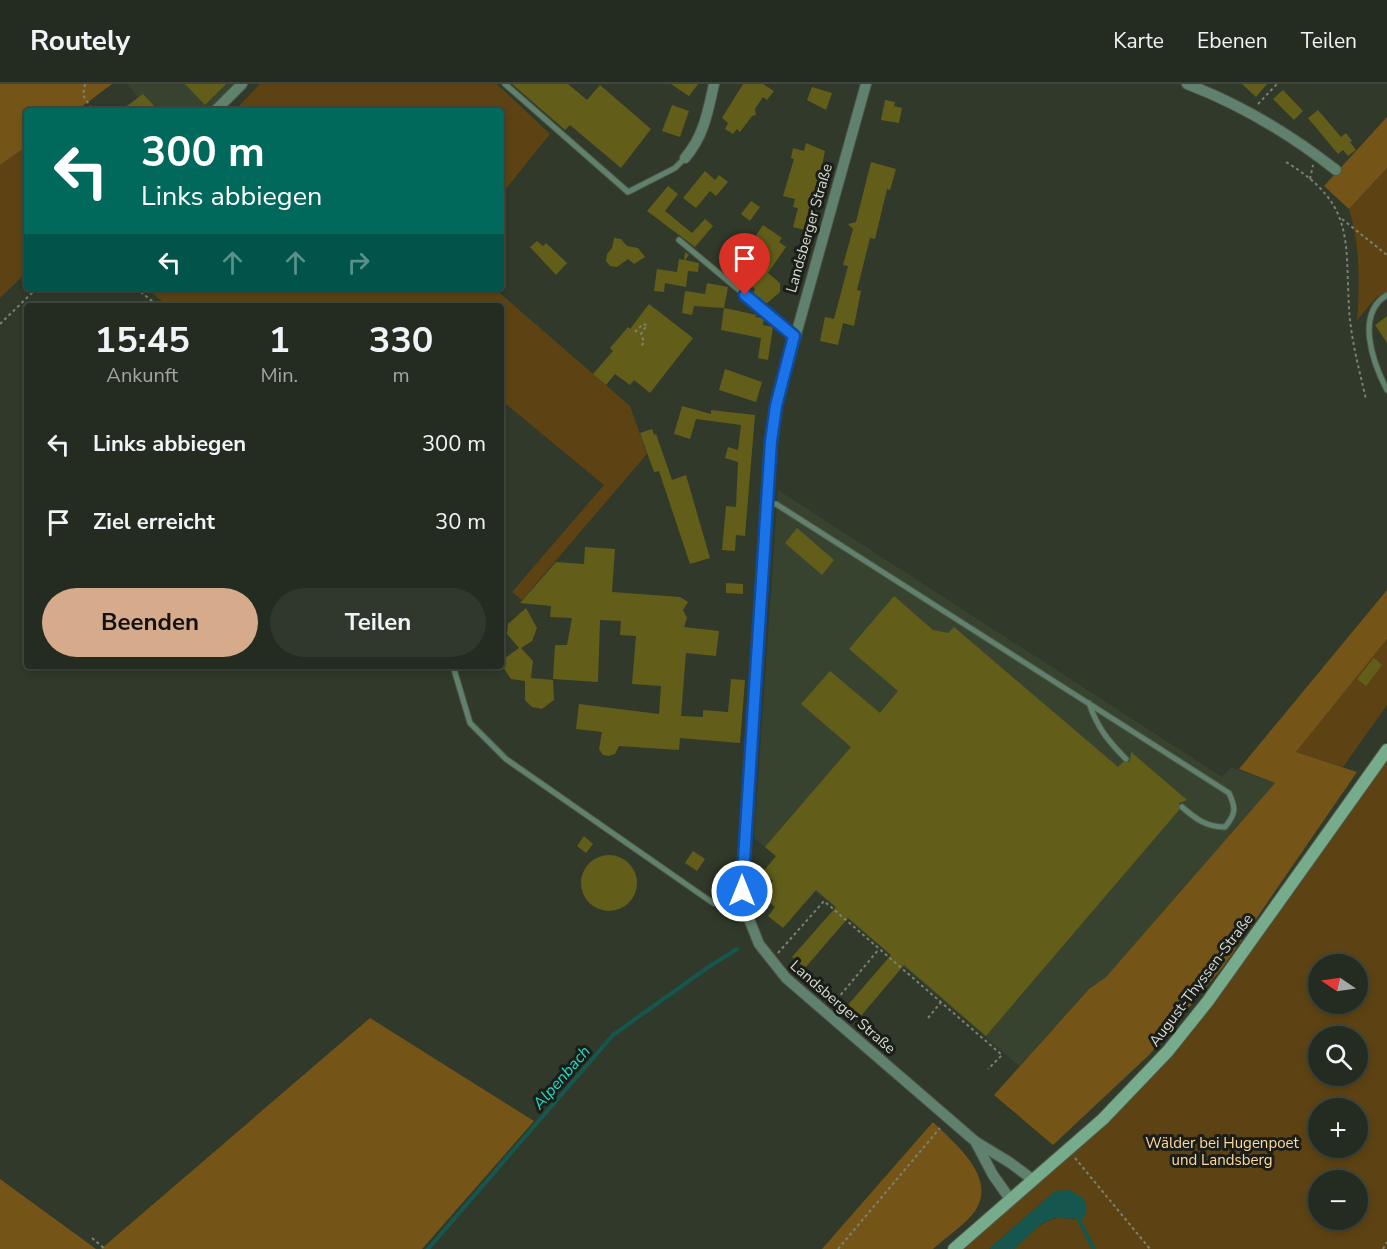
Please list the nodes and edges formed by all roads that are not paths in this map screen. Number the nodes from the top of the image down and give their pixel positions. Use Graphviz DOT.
graph roads {
  1 [pos="242,84"];
  2 [pos="505,84"];
  3 [pos="714,84"];
  4 [pos="866,84"];
  5 [pos="1188,84"];
  6 [pos="218,108"];
  7 [pos="686,158"];
  8 [pos="1336,170"];
  9 [pos="679,240"];
  10 [pos="1387,296"];
  11 [pos="794,336"];
  12 [pos="1387,390"];
  13 [pos="766,503"];
  14 [pos="454,669"];
  15 [pos="1089,703"];
  16 [pos="1387,750"];
  17 [pos="1126,759"];
  18 [pos="1182,807"];
  19 [pos="747,909"];
  20 [pos="976,1142"];
  21 [pos="1032,1179"];
  22 [pos="1010,1199"];
  23 [pos="954,1249"];
  1 -- 6 [label="street"];
  2 -- 7 [label="lane"];
  3 -- 7 [label="street"];
  4 -- 11 [label="street, Landsberger Straße"];
  5 -- 8 [label="street"];
  9 -- 11 [label="lane"];
  10 -- 12 [label="lane"];
  11 -- 13 [label="street, Landsberger Straße"];
  13 -- 15 [label="lane"];
  13 -- 19 [label="street, Landsberger Straße"];
  14 -- 19 [label="lane"];
  15 -- 17 [label="lane"];
  15 -- 18 [label="lane"];
  16 -- 21 [label="main road, August-Thyssen-Straße"];
  19 -- 20 [label="street, Landsberger Straße"];
  20 -- 21 [label="street, Landsberger Straße"];
  20 -- 22 [label="street, Landsberger Straße"];
  21 -- 22 [label="main road, August-Thyssen-Straße"];
  22 -- 23 [label="main road, August-Thyssen-Straße"];
}
